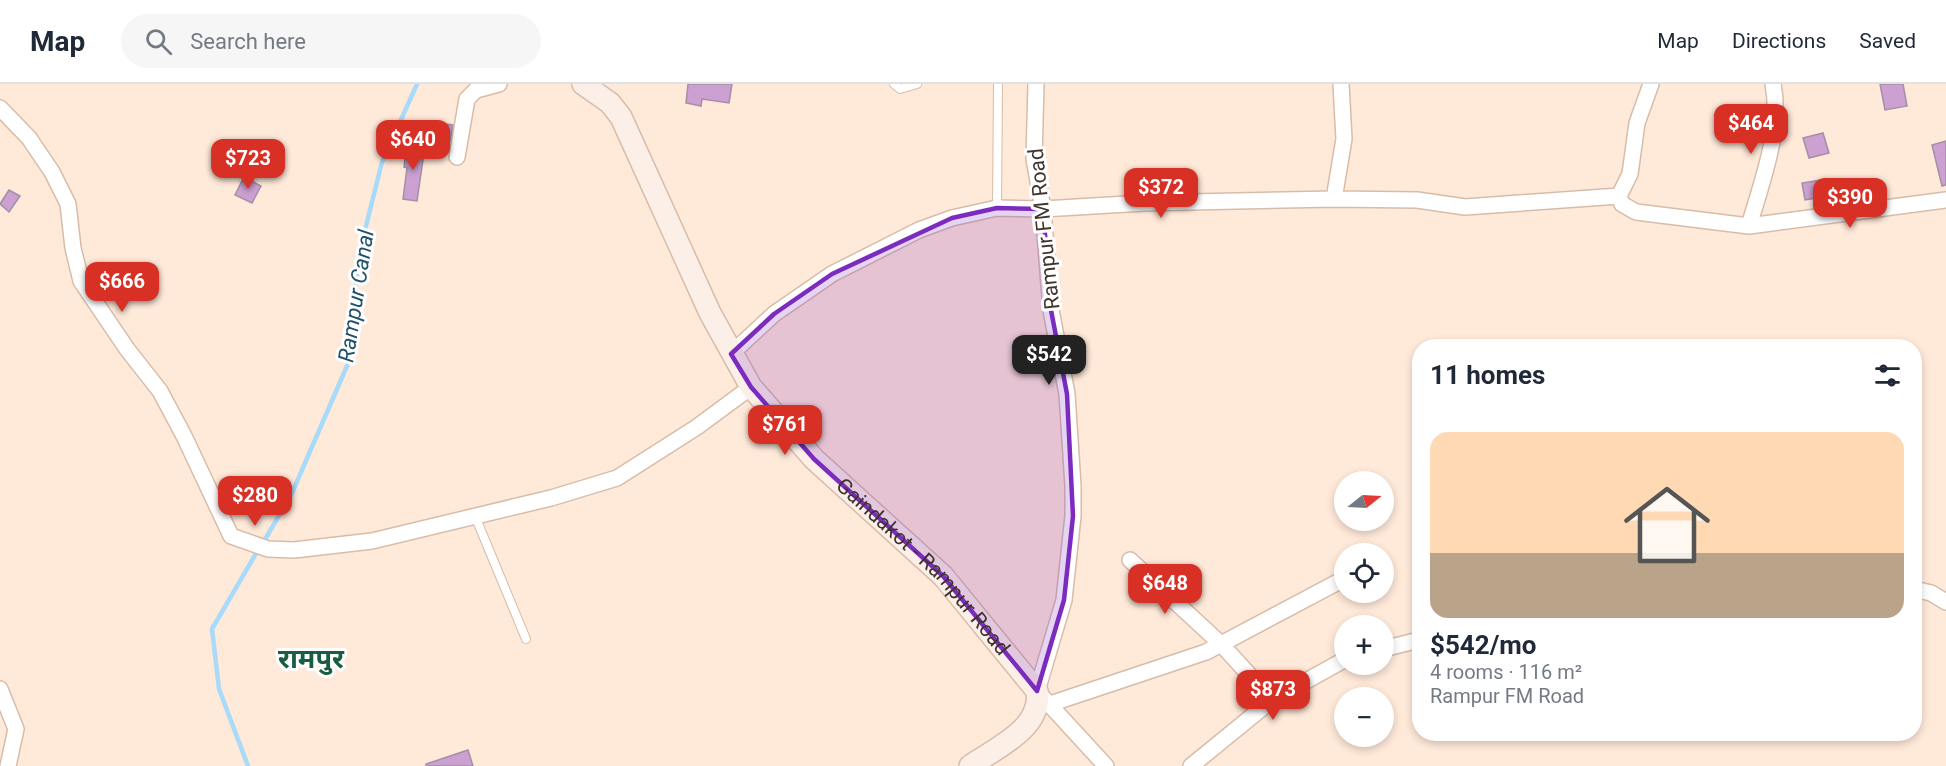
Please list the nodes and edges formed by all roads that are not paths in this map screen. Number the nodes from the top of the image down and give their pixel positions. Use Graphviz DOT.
graph roads {
  1 [pos="499,84"];
  2 [pos="583,84"];
  3 [pos="894,84"];
  4 [pos="917,84"];
  5 [pos="998,84"];
  6 [pos="1036,84"];
  7 [pos="1341,84"];
  8 [pos="1651,84"];
  9 [pos="1773,84"];
  10 [pos="0,108"];
  11 [pos="458,157"];
  12 [pos="1619,196"];
  13 [pos="1334,199"];
  14 [pos="1946,200"];
  15 [pos="998,208"];
  16 [pos="1043,209"];
  17 [pos="1749,226"];
  18 [pos="731,354"];
  19 [pos="751,387"];
  20 [pos="475,515"];
  21 [pos="1130,560"];
  22 [pos="1334,584"];
  23 [pos="1922,591"];
  24 [pos="1946,602"];
  25 [pos="526,639"];
  26 [pos="1412,642"];
  27 [pos="1222,645"];
  28 [pos="1394,646"];
  29 [pos="1334,666"];
  30 [pos="0,689"];
  31 [pos="1042,698"];
  32 [pos="1272,700"];
  33 [pos="8,766"];
  34 [pos="970,766"];
  35 [pos="1106,766"];
  36 [pos="1191,766"];
  1 -- 11 [label="street"];
  2 -- 18 [label="main road, Gaindakot - Rampur Road"];
  3 -- 4 [label="lane"];
  5 -- 15 [label="lane"];
  6 -- 16 [label="street, Rampur FM Road"];
  7 -- 13 [label="street"];
  8 -- 12 [label="street"];
  9 -- 17 [label="street"];
  10 -- 20 [label="street"];
  12 -- 13 [label="street"];
  12 -- 17 [label="street"];
  13 -- 16 [label="street"];
  14 -- 17 [label="street"];
  15 -- 16 [label="street"];
  15 -- 18 [label="street"];
  16 -- 31 [label="street, Rampur FM Road"];
  18 -- 19 [label="main road, Gaindakot - Rampur Road"];
  19 -- 20 [label="street"];
  19 -- 31 [label="main road, Gaindakot - Rampur Road"];
  20 -- 25 [label="lane"];
  21 -- 27 [label="street"];
  22 -- 27 [label="street"];
  23 -- 24 [label="street"];
  26 -- 28 [label="street"];
  27 -- 31 [label="street"];
  27 -- 32 [label="street"];
  29 -- 32 [label="street"];
  30 -- 33 [label="street"];
  31 -- 34 [label="main road"];
  31 -- 35 [label="street"];
  32 -- 36 [label="street"];
}
